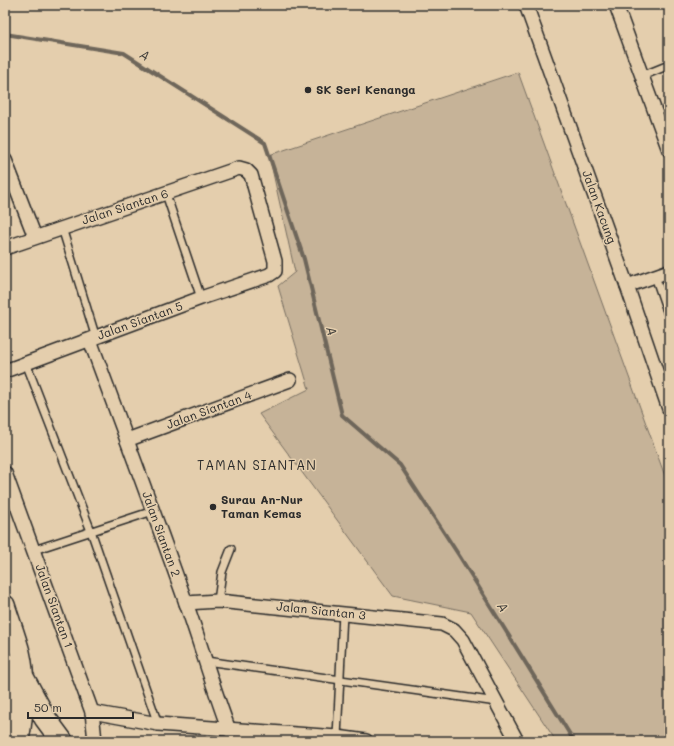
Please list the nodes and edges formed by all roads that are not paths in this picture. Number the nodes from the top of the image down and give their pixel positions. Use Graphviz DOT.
graph roads {
  1 [pos="526,5"];
  2 [pos="616,5"];
  3 [pos="669,65"];
  4 [pos="642,76"];
  5 [pos="669,150"];
  6 [pos="5,160"];
  7 [pos="166,194"];
  8 [pos="62,228"];
  9 [pos="35,237"];
  10 [pos="5,248"];
  11 [pos="275,271"];
  12 [pos="669,271"];
  13 [pos="654,276"];
  14 [pos="627,286"];
  15 [pos="201,298"];
  16 [pos="667,308"];
  17 [pos="669,318"];
  18 [pos="93,339"];
  19 [pos="26,364"];
  20 [pos="5,372"];
  21 [pos="290,380"];
  22 [pos="669,409"];
  23 [pos="127,440"];
  24 [pos="5,473"];
  25 [pos="153,511"];
  26 [pos="91,531"];
  27 [pos="231,549"];
  28 [pos="34,550"];
  29 [pos="218,601"];
  30 [pos="186,603"];
  31 [pos="5,605"];
  32 [pos="343,613"];
  33 [pos="206,661"];
  34 [pos="5,663"];
  35 [pos="24,679"];
  36 [pos="339,681"];
  37 [pos="498,702"];
  38 [pos="92,712"];
  39 [pos="158,724"];
  40 [pos="229,730"];
  41 [pos="5,731"];
  42 [pos="337,737"];
  43 [pos="20,741"];
  44 [pos="62,741"];
  45 [pos="95,741"];
  46 [pos="366,741"];
  47 [pos="517,741"];
  1 -- 14 [label="street, Jalan Kacung"];
  2 -- 4 [label="street"];
  3 -- 4 [label="lane"];
  4 -- 5 [label="street"];
  6 -- 9 [label="street"];
  7 -- 8 [label="street, Jalan Siantan 6"];
  7 -- 11 [label="street, Jalan Siantan 6"];
  7 -- 15 [label="lane"];
  8 -- 9 [label="street, Jalan Siantan 6"];
  8 -- 18 [label="lane"];
  9 -- 10 [label="street, Jalan Siantan 6"];
  11 -- 15 [label="street, Jalan Siantan 5"];
  12 -- 13 [label="street"];
  13 -- 14 [label="street"];
  13 -- 16 [label="lane"];
  14 -- 22 [label="street, Jalan Kacung"];
  15 -- 18 [label="street, Jalan Siantan 5"];
  16 -- 17 [label="lane"];
  18 -- 19 [label="street, Jalan Siantan 5"];
  18 -- 23 [label="street, Jalan Siantan 2"];
  19 -- 20 [label="street, Jalan Siantan 5"];
  19 -- 26 [label="lane"];
  21 -- 23 [label="street, Jalan Siantan 4"];
  23 -- 25 [label="street, Jalan Siantan 2"];
  24 -- 28 [label="street, Jalan Siantan 1"];
  25 -- 26 [label="lane"];
  25 -- 30 [label="street, Jalan Siantan 2"];
  26 -- 28 [label="lane"];
  26 -- 39 [label="lane"];
  27 -- 29 [label="lane"];
  28 -- 38 [label="street, Jalan Siantan 1"];
  29 -- 30 [label="street, Jalan Siantan 3"];
  29 -- 32 [label="street, Jalan Siantan 3"];
  30 -- 33 [label="street, Jalan Siantan 2"];
  31 -- 35 [label="street"];
  32 -- 36 [label="lane"];
  32 -- 37 [label="street, Jalan Siantan 3"];
  33 -- 36 [label="lane"];
  33 -- 40 [label="street, Jalan Siantan 2"];
  34 -- 41 [label="street"];
  35 -- 43 [label="street"];
  35 -- 44 [label="main road"];
  36 -- 37 [label="lane"];
  36 -- 42 [label="lane"];
  37 -- 47 [label="street"];
  38 -- 39 [label="street"];
  38 -- 45 [label="street, Jalan Siantan 1"];
  39 -- 40 [label="street"];
  40 -- 42 [label="street"];
  42 -- 46 [label="street"];
}
